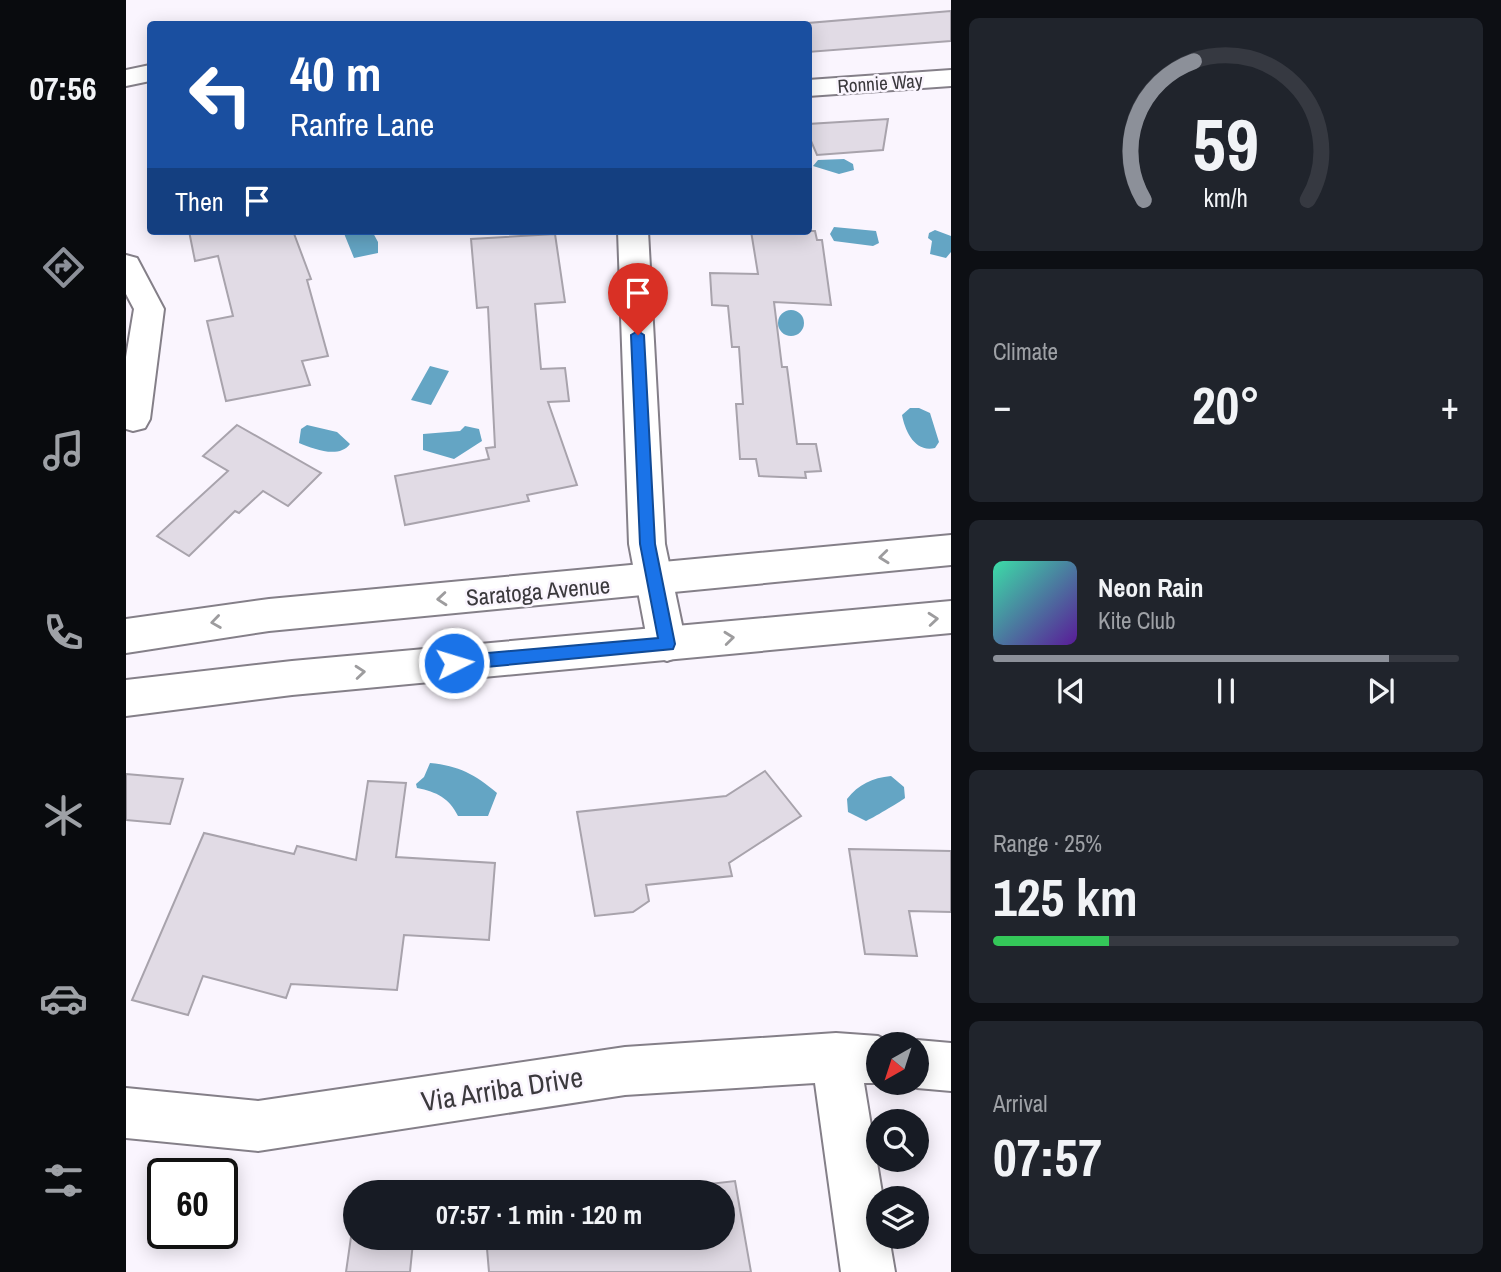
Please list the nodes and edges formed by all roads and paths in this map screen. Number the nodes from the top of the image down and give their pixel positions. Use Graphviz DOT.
graph roads {
  1 [pos="147,74"];
  2 [pos="126,78"];
  3 [pos="951,78"];
  4 [pos="812,88"];
  5 [pos="633,235"];
  6 [pos="126,265"];
  7 [pos="132,419"];
  8 [pos="951,550"];
  9 [pos="657,580"];
  10 [pos="951,617"];
  11 [pos="126,636"];
  12 [pos="667,644"];
  13 [pos="126,698"];
  14 [pos="857,1058"];
  15 [pos="929,1065"];
  16 [pos="951,1067"];
  17 [pos="126,1113"];
  18 [pos="868,1272"];
  1 -- 2 [label="street"];
  3 -- 4 [label="street, Ronnie Way"];
  5 -- 9 [label="street"];
  6 -- 7 [label="street"];
  8 -- 9 [label="street, Saratoga Avenue, one-way"];
  9 -- 11 [label="street, Saratoga Avenue, one-way"];
  9 -- 12 [label="street"];
  12 -- 10 [label="street, one-way"];
  13 -- 12 [label="street, one-way"];
  14 -- 17 [label="street, Via Arriba Drive"];
  14 -- 18 [label="street"];
  15 -- 16 [label="street"];
}
